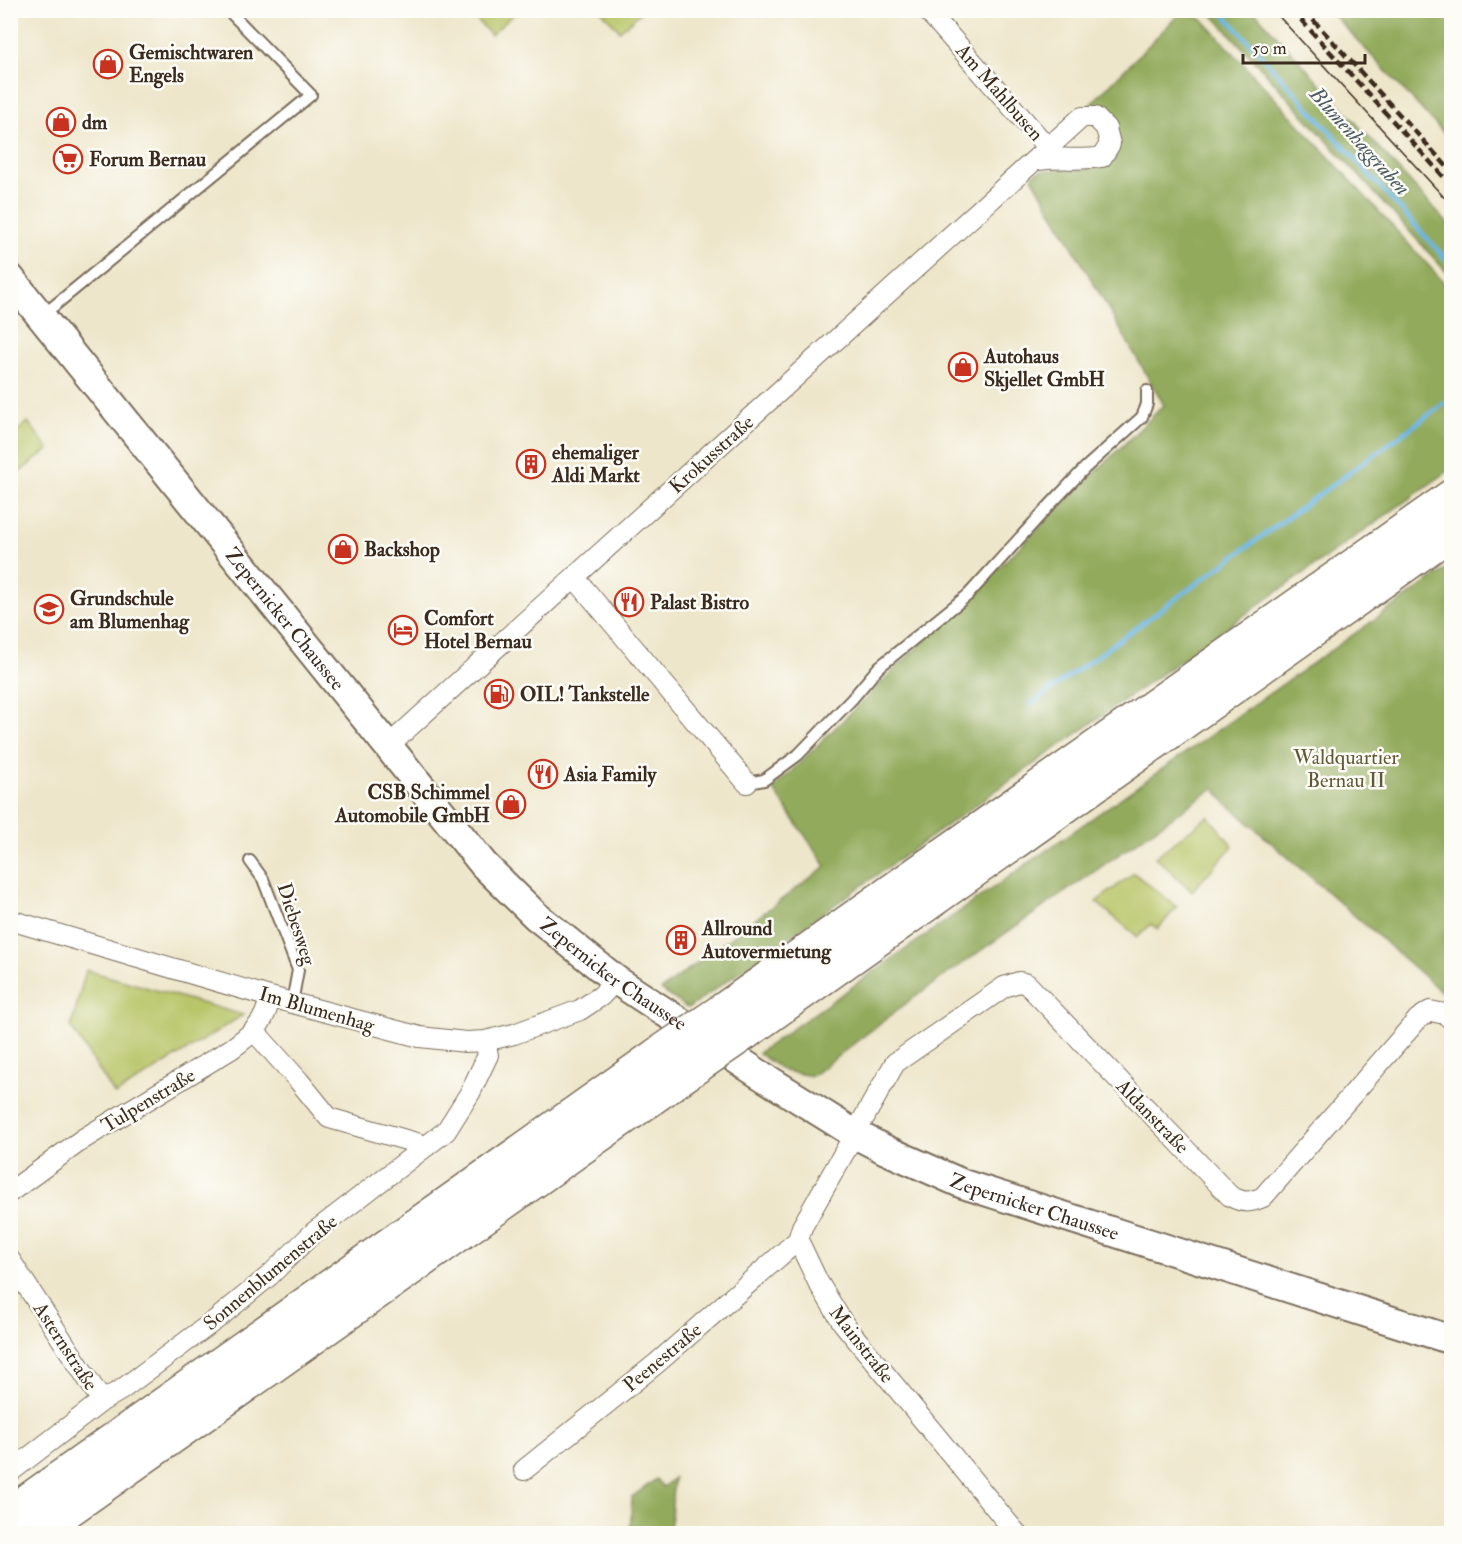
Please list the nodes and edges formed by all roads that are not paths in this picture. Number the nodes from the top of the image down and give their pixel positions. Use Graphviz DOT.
graph roads {
  1 [pos="228,10"];
  2 [pos="927,10"];
  3 [pos="1048,148"];
  4 [pos="1034,161"];
  5 [pos="10,278"];
  6 [pos="40,317"];
  7 [pos="1147,392"];
  8 [pos="1452,496"];
  9 [pos="1452,532"];
  10 [pos="575,578"];
  11 [pos="388,746"];
  12 [pos="747,783"];
  13 [pos="250,861"];
  14 [pos="10,920"];
  15 [pos="616,980"];
  16 [pos="270,996"];
  17 [pos="292,1002"];
  18 [pos="1452,1020"];
  19 [pos="734,1021"];
  20 [pos="255,1032"];
  21 [pos="485,1041"];
  22 [pos="855,1134"];
  23 [pos="427,1146"];
  24 [pos="10,1192"];
  25 [pos="798,1240"];
  26 [pos="10,1260"];
  27 [pos="1452,1340"];
  28 [pos="102,1401"];
  29 [pos="524,1470"];
  30 [pos="10,1472"];
  31 [pos="10,1513"];
  32 [pos="35,1533"];
  33 [pos="1017,1533"];
  1 -- 6 [label="lane"];
  2 -- 3 [label="street, Am Mahlbusen"];
  3 -- 4 [label="street, Krokusstraße"];
  3 -- 4 [label="street, Krokusstraße"];
  4 -- 10 [label="street, Krokusstraße"];
  5 -- 6 [label="main road, Zepernicker Chaussee"];
  6 -- 11 [label="main road, Zepernicker Chaussee"];
  7 -- 12 [label="lane"];
  8 -- 19 [label="highway"];
  9 -- 19 [label="highway"];
  10 -- 11 [label="street, Krokusstraße"];
  10 -- 12 [label="street"];
  11 -- 15 [label="main road, Zepernicker Chaussee"];
  13 -- 17 [label="lane, Diebesweg"];
  14 -- 16 [label="street, Im Blumenhag"];
  15 -- 21 [label="street, Im Blumenhag"];
  15 -- 22 [label="main road, Zepernicker Chaussee"];
  16 -- 17 [label="street, Im Blumenhag"];
  16 -- 20 [label="street, Tulpenstraße"];
  17 -- 21 [label="street, Im Blumenhag"];
  18 -- 22 [label="street, Aldanstraße"];
  19 -- 31 [label="highway, bridge"];
  19 -- 32 [label="highway, bridge"];
  20 -- 23 [label="street, Im Blumenhag"];
  20 -- 24 [label="street, Tulpenstraße"];
  21 -- 23 [label="street, Sonnenblumenstraße"];
  22 -- 25 [label="street"];
  22 -- 27 [label="main road, Zepernicker Chaussee"];
  23 -- 28 [label="street, Sonnenblumenstraße"];
  25 -- 29 [label="street, Peenestraße"];
  25 -- 33 [label="street, Mainstraße"];
  26 -- 28 [label="street, Asternstraße"];
  28 -- 30 [label="street, Sonnenblumenstraße"];
}
